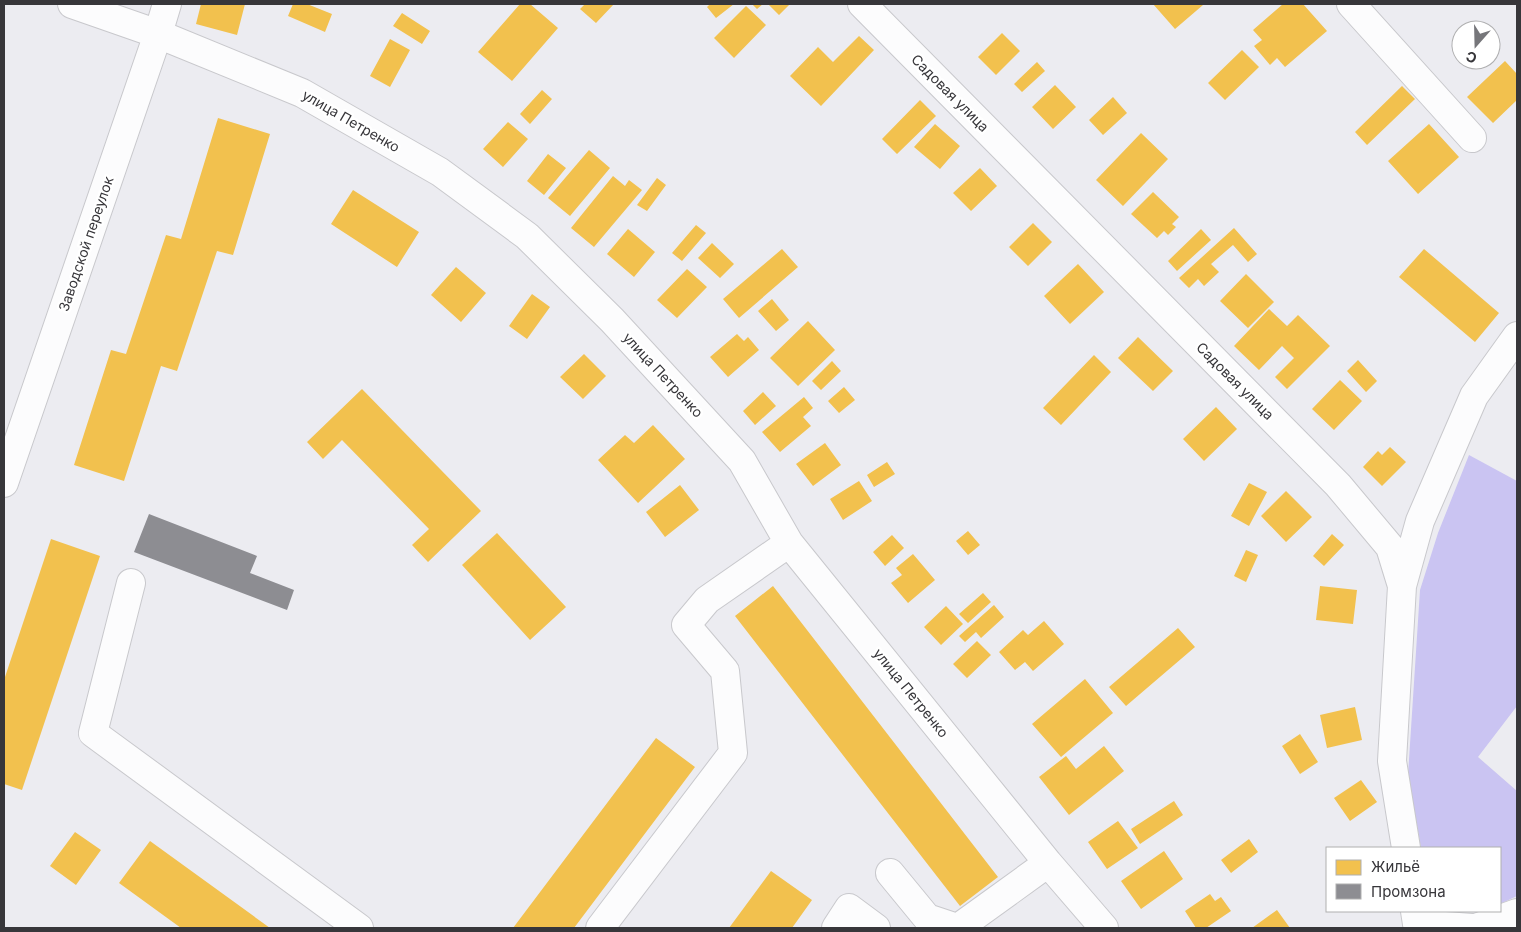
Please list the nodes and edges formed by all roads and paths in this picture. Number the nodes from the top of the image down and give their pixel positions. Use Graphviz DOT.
graph roads {
  1 [pos="72,4"];
  2 [pos="167,4"];
  3 [pos="862,4"];
  4 [pos="1351,4"];
  5 [pos="158,34"];
  6 [pos="1472,138"];
  7 [pos="1517,336"];
  8 [pos="4,483"];
  9 [pos="790,543"];
  10 [pos="131,583"];
  11 [pos="1402,586"];
  12 [pos="1406,847"];
  13 [pos="1048,863"];
  14 [pos="890,873"];
  15 [pos="1517,913"];
  16 [pos="1417,921"];
  17 [pos="359,928"];
  18 [pos="600,928"];
  19 [pos="836,928"];
  20 [pos="876,928"];
  21 [pos="958,928"];
  22 [pos="1104,928"];
  23 [pos="1474,928"];
  1 -- 5 [label="street, улица Петренко"];
  2 -- 5 [label="street, Заводской переулок"];
  3 -- 11 [label="street, Садовая улица"];
  4 -- 6 [label="street"];
  5 -- 8 [label="street, Заводской переулок"];
  5 -- 9 [label="street, улица Петренко"];
  7 -- 11 [label="street"];
  9 -- 13 [label="street, улица Петренко"];
  9 -- 18 [label="street"];
  10 -- 17 [label="street"];
  11 -- 12 [label="street, Садовая улица"];
  13 -- 21 [label="street"];
  13 -- 22 [label="street, улица Петренко"];
  14 -- 21 [label="street"];
  15 -- 23 [label="street"];
  16 -- 23 [label="street"];
  19 -- 20 [label="street"];
}
